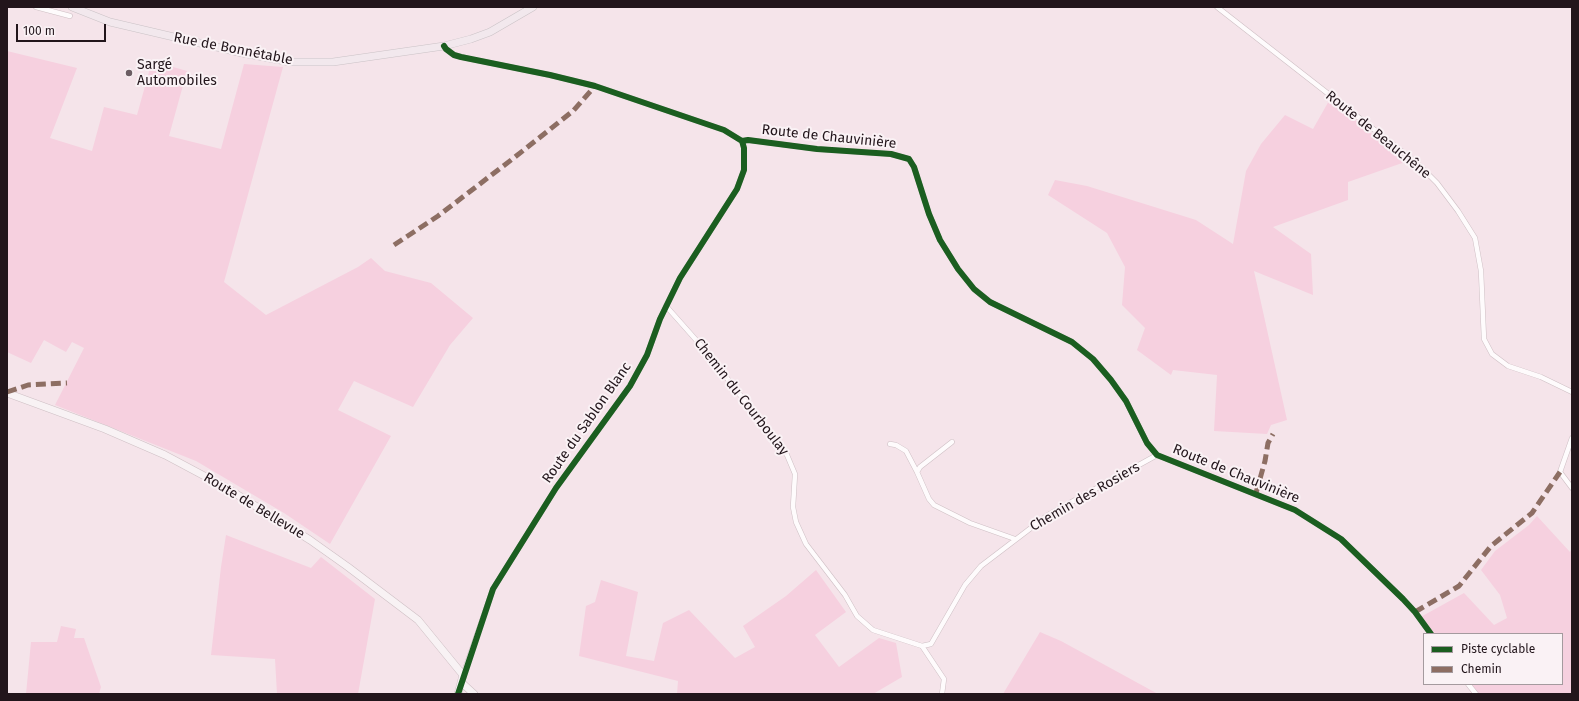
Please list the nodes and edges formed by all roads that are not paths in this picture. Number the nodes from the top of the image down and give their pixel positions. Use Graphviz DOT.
graph roads {
  1 [pos="36,7"];
  2 [pos="72,7"];
  3 [pos="534,7"];
  4 [pos="1217,7"];
  5 [pos="70,16"];
  6 [pos="444,46"];
  7 [pos="742,141"];
  8 [pos="666,306"];
  9 [pos="1572,392"];
  10 [pos="7,393"];
  11 [pos="1572,438"];
  12 [pos="952,442"];
  13 [pos="890,444"];
  14 [pos="1157,455"];
  15 [pos="917,472"];
  16 [pos="1572,488"];
  17 [pos="1015,539"];
  18 [pos="1430,633"];
  19 [pos="922,646"];
  20 [pos="463,679"];
  21 [pos="1469,685"];
  22 [pos="458,694"];
  23 [pos="474,694"];
  24 [pos="942,694"];
  25 [pos="1476,694"];
  1 -- 5 [label="street"];
  2 -- 6 [label="main road, Rue de Bonnétable"];
  3 -- 6 [label="main road, Rue de Bonnétable"];
  4 -- 9 [label="street, Route de Beauchêne"];
  6 -- 7 [label="street, Route de Chauvinière"];
  7 -- 8 [label="street, Route du Sablon Blanc"];
  7 -- 14 [label="street, Route de Chauvinière"];
  8 -- 19 [label="street, Chemin du Courboulay"];
  8 -- 20 [label="street, Route du Sablon Blanc"];
  10 -- 20 [label="street, Route de Bellevue"];
  11 -- 16 [label="street"];
  12 -- 15 [label="street"];
  13 -- 15 [label="street"];
  14 -- 17 [label="street, Chemin des Rosiers"];
  14 -- 18 [label="street, Route de Chauvinière"];
  15 -- 17 [label="street"];
  17 -- 19 [label="street, Chemin des Rosiers"];
  19 -- 24 [label="street"];
  20 -- 22 [label="street"];
  20 -- 23 [label="street, Route de Bellevue"];
  21 -- 25 [label="street"];
}
